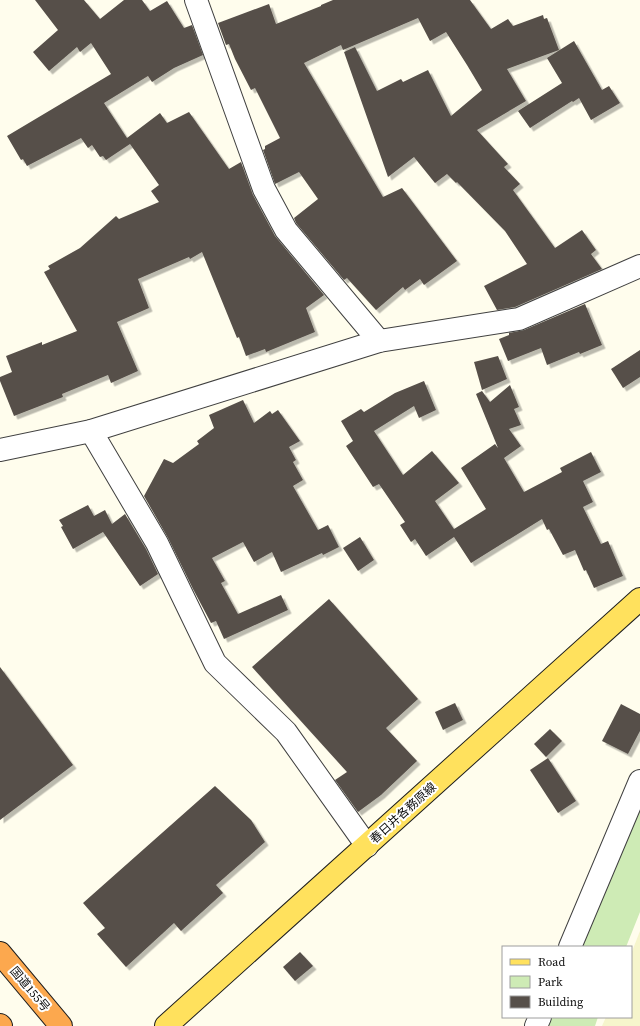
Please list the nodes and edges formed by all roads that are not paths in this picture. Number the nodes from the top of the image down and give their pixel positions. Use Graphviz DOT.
graph roads {
  1 [pos="196,0"];
  2 [pos="640,266"];
  3 [pos="380,341"];
  4 [pos="91,431"];
  5 [pos="0,450"];
  6 [pos="640,599"];
  7 [pos="640,781"];
  8 [pos="367,846"];
  9 [pos="570,946"];
  10 [pos="0,952"];
  11 [pos="61,1026"];
  12 [pos="166,1026"];
  1 -- 3 [label="street"];
  2 -- 3 [label="street"];
  3 -- 4 [label="street"];
  4 -- 5 [label="street"];
  4 -- 8 [label="street"];
  6 -- 8 [label="main road, 春日井各務原線"];
  7 -- 9 [label="street"];
  8 -- 12 [label="main road, 春日井各務原線"];
  10 -- 11 [label="highway, 国道155号"];
}
